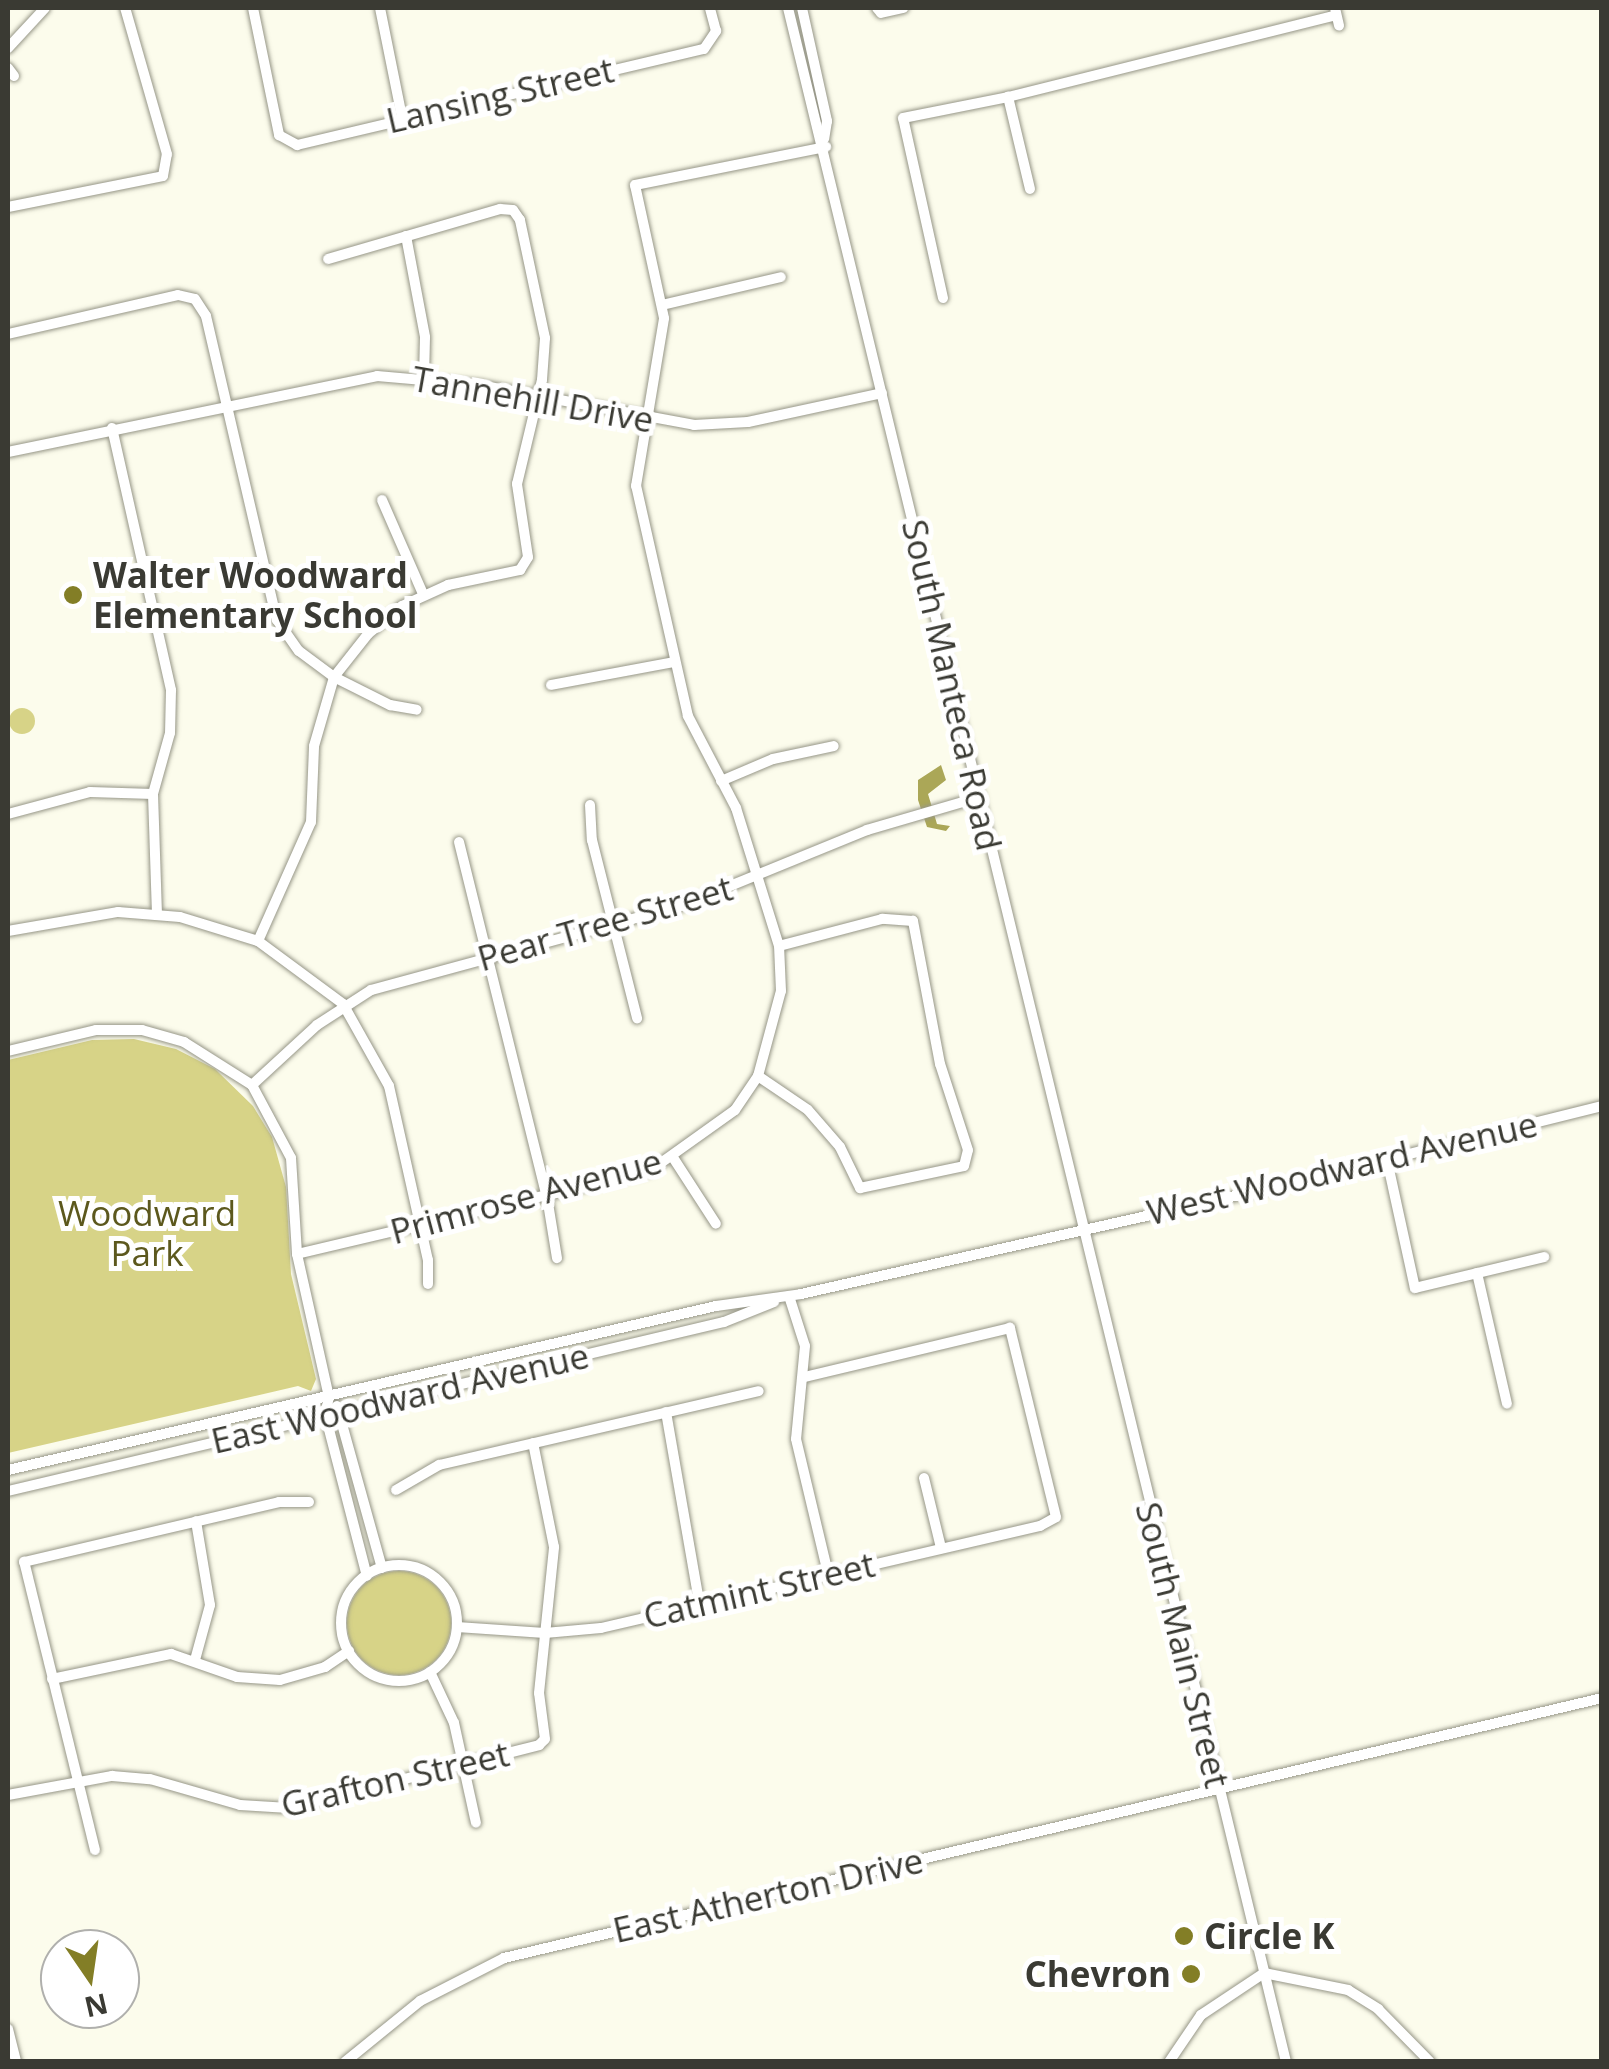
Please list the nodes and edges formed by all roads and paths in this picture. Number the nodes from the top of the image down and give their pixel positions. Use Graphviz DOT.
graph roads {
  1 [pos="45,8"];
  2 [pos="126,8"];
  3 [pos="253,8"];
  4 [pos="380,8"];
  5 [pos="710,8"];
  6 [pos="788,8"];
  7 [pos="802,8"];
  8 [pos="878,8"];
  9 [pos="904,8"];
  10 [pos="1337,16"];
  11 [pos="8,48"];
  12 [pos="1008,97"];
  13 [pos="402,118"];
  14 [pos="825,144"];
  15 [pos="1030,189"];
  16 [pos="8,207"];
  17 [pos="406,236"];
  18 [pos="328,258"];
  19 [pos="780,277"];
  20 [pos="943,298"];
  21 [pos="662,305"];
  22 [pos="8,334"];
  23 [pos="424,376"];
  24 [pos="882,393"];
  25 [pos="538,396"];
  26 [pos="226,405"];
  27 [pos="648,419"];
  28 [pos="112,428"];
  29 [pos="8,452"];
  30 [pos="382,500"];
  31 [pos="423,594"];
  32 [pos="674,662"];
  33 [pos="334,677"];
  34 [pos="551,686"];
  35 [pos="417,710"];
  36 [pos="834,746"];
  37 [pos="722,781"];
  38 [pos="153,794"];
  39 [pos="980,797"];
  40 [pos="590,805"];
  41 [pos="8,814"];
  42 [pos="459,842"];
  43 [pos="760,877"];
  44 [pos="157,913"];
  45 [pos="617,926"];
  46 [pos="8,931"];
  47 [pos="258,941"];
  48 [pos="779,946"];
  49 [pos="488,958"];
  50 [pos="343,1004"];
  51 [pos="637,1018"];
  52 [pos="8,1051"];
  53 [pos="758,1076"];
  54 [pos="252,1085"];
  55 [pos="1602,1106"];
  56 [pos="674,1158"];
  57 [pos="1386,1160"];
  58 [pos="547,1197"];
  59 [pos="716,1224"];
  60 [pos="420,1225"];
  61 [pos="1083,1229"];
  62 [pos="296,1254"];
  63 [pos="556,1258"];
  64 [pos="1544,1258"];
  65 [pos="1477,1273"];
  66 [pos="428,1284"];
  67 [pos="789,1296"];
  68 [pos="806,1377"];
  69 [pos="759,1391"];
  70 [pos="329,1398"];
  71 [pos="1508,1404"];
  72 [pos="341,1410"];
  73 [pos="666,1412"];
  74 [pos="325,1414"];
  75 [pos="533,1442"];
  76 [pos="8,1470"];
  77 [pos="924,1478"];
  78 [pos="396,1490"];
  79 [pos="8,1492"];
  80 [pos="309,1502"];
  81 [pos="196,1521"];
  82 [pos="941,1548"];
  83 [pos="382,1568"];
  84 [pos="828,1572"];
  85 [pos="367,1576"];
  86 [pos="698,1601"];
  87 [pos="457,1626"];
  88 [pos="544,1633"];
  89 [pos="349,1651"];
  90 [pos="196,1660"];
  91 [pos="430,1672"];
  92 [pos="52,1678"];
  93 [pos="1602,1698"];
  94 [pos="462,1764"];
  95 [pos="74,1781"];
  96 [pos="1218,1788"];
  97 [pos="8,1795"];
  98 [pos="476,1823"];
  99 [pos="95,1850"];
  100 [pos="1264,1973"];
  101 [pos="8,2029"];
  102 [pos="16,2062"];
  103 [pos="345,2062"];
  104 [pos="1169,2062"];
  105 [pos="1286,2062"];
  106 [pos="1430,2062"];
  1 -- 11 [label="street"];
  2 -- 16 [label="street"];
  3 -- 13 [label="street, Lansing Street"];
  4 -- 13 [label="street"];
  5 -- 13 [label="street, Lansing Street"];
  6 -- 14 [label="street, South Manteca Road"];
  7 -- 14 [label="street, South Manteca Road"];
  8 -- 9 [label="street"];
  10 -- 12 [label="street"];
  12 -- 15 [label="street"];
  12 -- 20 [label="street"];
  14 -- 21 [label="street, Primrose Avenue"];
  14 -- 24 [label="street, South Manteca Road"];
  17 -- 18 [label="street"];
  17 -- 23 [label="street"];
  17 -- 25 [label="street"];
  19 -- 21 [label="street"];
  21 -- 27 [label="street, Primrose Avenue"];
  22 -- 26 [label="street"];
  23 -- 25 [label="street, Tannehill Drive"];
  23 -- 26 [label="street, Tannehill Drive"];
  24 -- 27 [label="street, Tannehill Drive"];
  24 -- 39 [label="street, South Manteca Road"];
  25 -- 27 [label="street, Tannehill Drive"];
  25 -- 31 [label="street"];
  26 -- 28 [label="street, Tannehill Drive"];
  26 -- 33 [label="street"];
  27 -- 32 [label="street, Primrose Avenue"];
  28 -- 29 [label="street, Tannehill Drive"];
  28 -- 38 [label="street"];
  30 -- 31 [label="street"];
  31 -- 33 [label="street"];
  32 -- 34 [label="street"];
  32 -- 37 [label="street, Primrose Avenue"];
  33 -- 35 [label="street"];
  33 -- 47 [label="street"];
  36 -- 37 [label="street"];
  37 -- 43 [label="street, Primrose Avenue"];
  38 -- 41 [label="street"];
  38 -- 44 [label="street"];
  39 -- 43 [label="street, Pear Tree Street"];
  39 -- 61 [label="street, South Manteca Road"];
  40 -- 45 [label="street"];
  42 -- 49 [label="street"];
  43 -- 45 [label="street, Pear Tree Street"];
  43 -- 48 [label="street, Primrose Avenue"];
  44 -- 46 [label="street"];
  44 -- 47 [label="street"];
  45 -- 49 [label="street, Pear Tree Street"];
  45 -- 51 [label="street"];
  47 -- 50 [label="street"];
  48 -- 53 [label="street, Primrose Avenue"];
  48 -- 53 [label="street"];
  49 -- 50 [label="street, Pear Tree Street"];
  49 -- 58 [label="street"];
  50 -- 54 [label="street, Pear Tree Street"];
  50 -- 60 [label="street"];
  52 -- 54 [label="street"];
  53 -- 56 [label="street, Primrose Avenue"];
  54 -- 62 [label="street"];
  55 -- 57 [label="street, West Woodward Avenue"];
  56 -- 58 [label="street, Primrose Avenue"];
  56 -- 59 [label="street"];
  57 -- 61 [label="street, West Woodward Avenue"];
  57 -- 65 [label="street"];
  58 -- 60 [label="street, Primrose Avenue"];
  58 -- 63 [label="street"];
  60 -- 62 [label="street, Primrose Avenue"];
  60 -- 66 [label="street"];
  61 -- 67 [label="street, East Woodward Avenue"];
  61 -- 96 [label="street, South Main Street"];
  62 -- 70 [label="street"];
  64 -- 65 [label="street"];
  65 -- 71 [label="street"];
  67 -- 68 [label="street"];
  67 -- 70 [label="street, East Woodward Avenue"];
  67 -- 72 [label="street, East Woodward Avenue"];
  68 -- 82 [label="street, Catmint Street"];
  68 -- 84 [label="street"];
  69 -- 73 [label="street"];
  70 -- 72 [label="street"];
  70 -- 74 [label="street"];
  70 -- 76 [label="street, East Woodward Avenue"];
  72 -- 74 [label="street, East Woodward Avenue"];
  72 -- 83 [label="street"];
  73 -- 75 [label="street"];
  73 -- 86 [label="street"];
  74 -- 79 [label="street, East Woodward Avenue"];
  74 -- 85 [label="street"];
  75 -- 78 [label="street"];
  75 -- 88 [label="street"];
  77 -- 82 [label="street"];
  80 -- 81 [label="street"];
  81 -- 90 [label="street"];
  81 -- 92 [label="street"];
  82 -- 84 [label="street, Catmint Street"];
  83 -- 85 [label="street"];
  83 -- 87 [label="street"];
  84 -- 86 [label="street, Catmint Street"];
  85 -- 89 [label="street"];
  86 -- 88 [label="street, Catmint Street"];
  87 -- 88 [label="street, Catmint Street"];
  87 -- 91 [label="street"];
  88 -- 94 [label="street, Grafton Street"];
  89 -- 90 [label="street"];
  89 -- 91 [label="street"];
  90 -- 92 [label="street"];
  91 -- 94 [label="street"];
  92 -- 95 [label="street"];
  93 -- 96 [label="street, East Atherton Drive"];
  94 -- 95 [label="street, Grafton Street"];
  94 -- 98 [label="street"];
  95 -- 97 [label="street, Grafton Street"];
  95 -- 99 [label="street"];
  96 -- 100 [label="street, South Main Street"];
  96 -- 103 [label="street, East Atherton Drive"];
  100 -- 104 [label="street"];
  100 -- 105 [label="street, South Main Street"];
  100 -- 106 [label="street"];
  101 -- 102 [label="street"];
}
